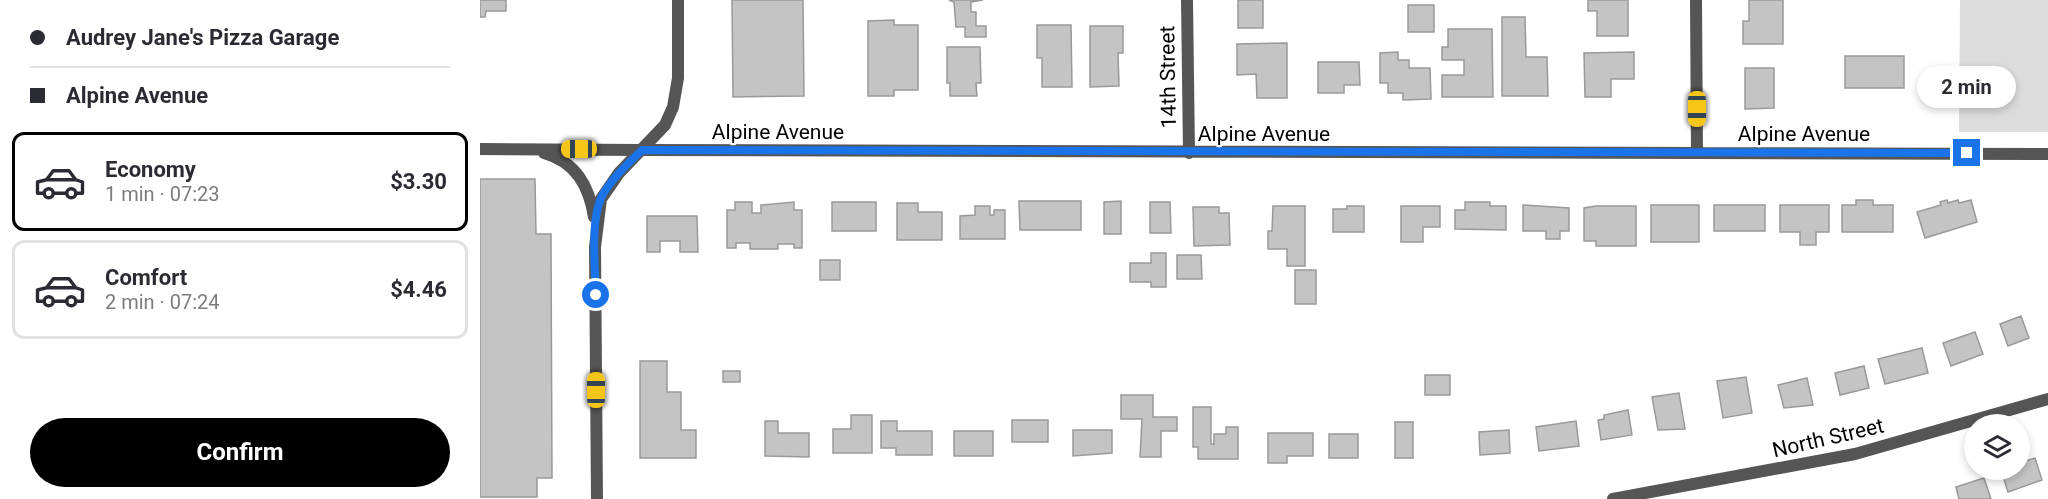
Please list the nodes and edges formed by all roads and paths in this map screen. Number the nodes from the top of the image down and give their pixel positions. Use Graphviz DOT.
graph roads {
  1 [pos="678,0"];
  2 [pos="1187,0"];
  3 [pos="1696,0"];
  4 [pos="480,149"];
  5 [pos="531,149"];
  6 [pos="642,150"];
  7 [pos="1189,153"];
  8 [pos="1697,153"];
  9 [pos="2048,154"];
  10 [pos="596,228"];
  11 [pos="2048,399"];
  12 [pos="597,499"];
  13 [pos="1613,499"];
  1 -- 6 [label="street"];
  2 -- 7 [label="street, 14th Street"];
  3 -- 8 [label="street"];
  4 -- 5 [label="street, Alpine Avenue"];
  5 -- 6 [label="street, Alpine Avenue"];
  5 -- 10 [label="street"];
  6 -- 7 [label="street, Alpine Avenue"];
  6 -- 10 [label="street"];
  7 -- 8 [label="street, Alpine Avenue"];
  8 -- 9 [label="street, Alpine Avenue"];
  10 -- 12 [label="street"];
  11 -- 13 [label="street, North Street"];
}
